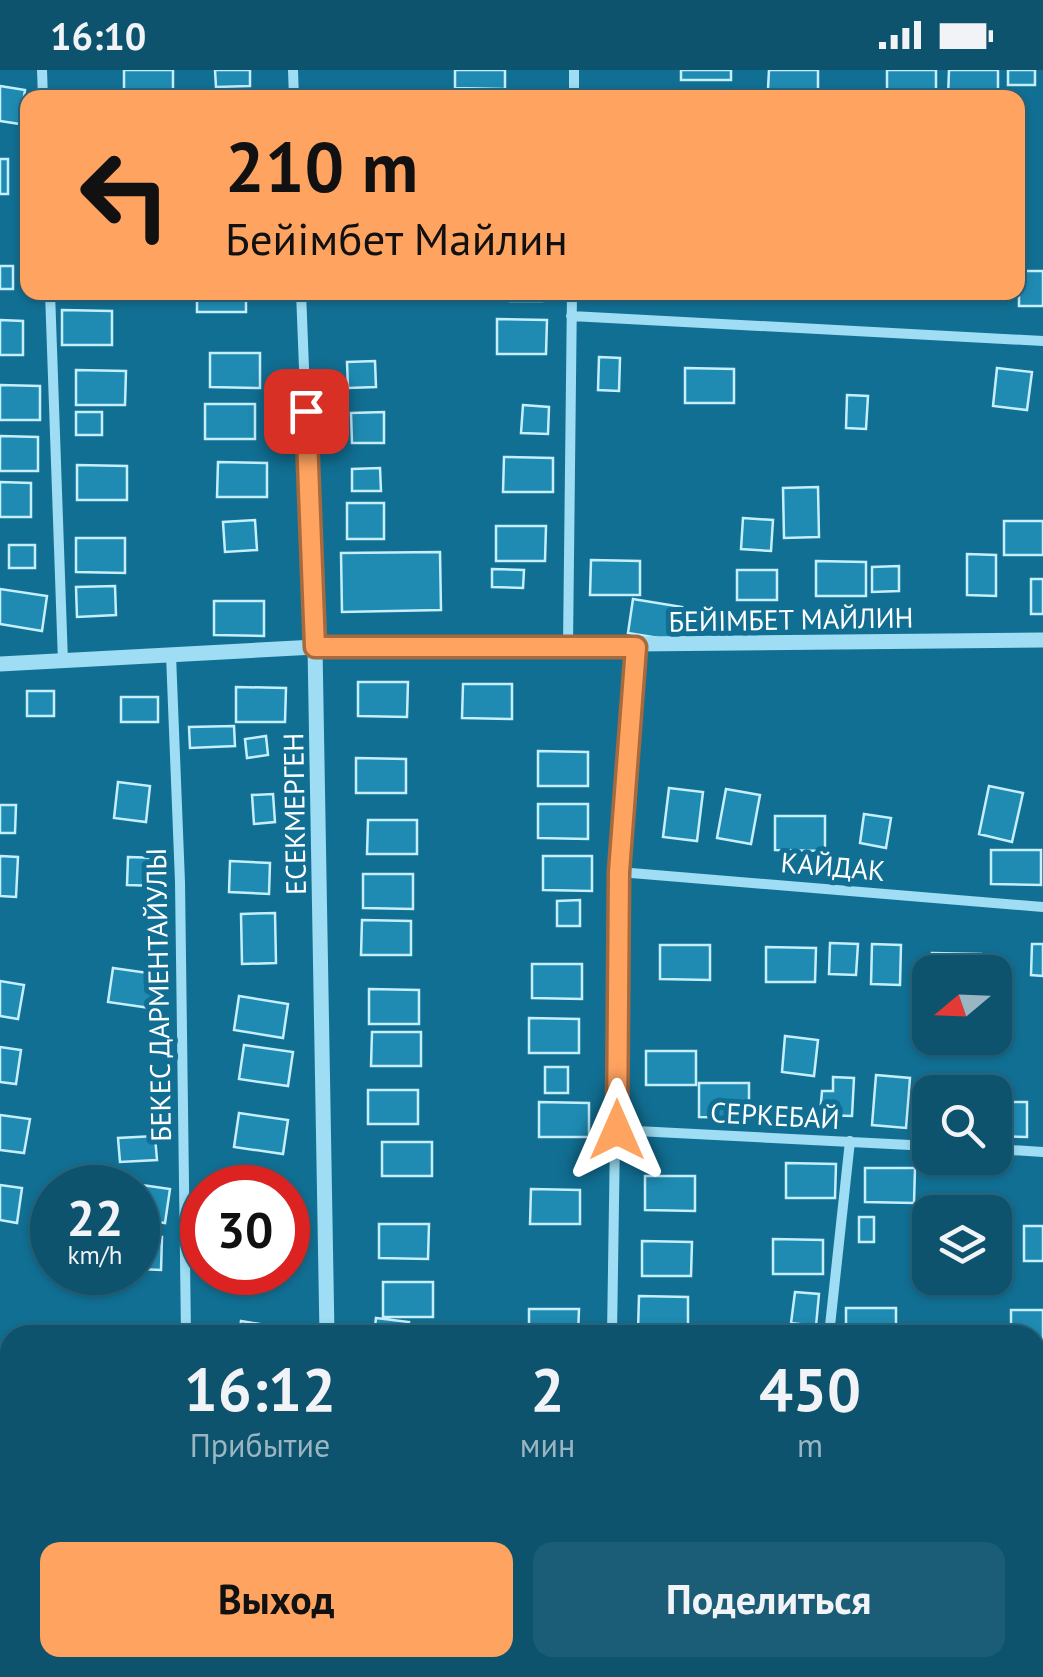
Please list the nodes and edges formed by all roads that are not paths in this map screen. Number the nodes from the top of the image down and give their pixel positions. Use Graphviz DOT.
graph roads {
  1 [pos="50,300"];
  2 [pos="301,300"];
  3 [pos="572,300"];
  4 [pos="572,316"];
  5 [pos="1043,341"];
  6 [pos="1043,640"];
  7 [pos="568,646"];
  8 [pos="315,647"];
  9 [pos="636,647"];
  10 [pos="171,654"];
  11 [pos="64,662"];
  12 [pos="0,664"];
  13 [pos="619,872"];
  14 [pos="1043,907"];
  15 [pos="617,1130"];
  16 [pos="850,1141"];
  17 [pos="912,1145"];
  18 [pos="1012,1150"];
  19 [pos="1043,1152"];
  20 [pos="186,1325"];
  21 [pos="327,1325"];
  22 [pos="612,1325"];
  23 [pos="830,1325"];
  1 -- 11 [label="street"];
  2 -- 8 [label="street, EСЕКМЕРГЕН"];
  3 -- 4 [label="street"];
  4 -- 5 [label="street"];
  4 -- 7 [label="street"];
  6 -- 9 [label="street, БЕЙІМБЕТ МАЙЛИН"];
  7 -- 8 [label="street, БЕЙІМБЕТ МАЙЛИН"];
  7 -- 9 [label="street, БЕЙІМБЕТ МАЙЛИН"];
  8 -- 10 [label="street, БЕЙІМБЕТ МАЙЛИН"];
  8 -- 21 [label="street, EСЕКМЕРГЕН"];
  9 -- 13 [label="street"];
  10 -- 11 [label="street, БЕЙІМБЕТ МАЙЛИН"];
  10 -- 20 [label="street, БЕКЕС ДАРМЕНТАЙУЛЫ"];
  11 -- 12 [label="street, БЕЙІМБЕТ МАЙЛИН"];
  13 -- 14 [label="street, КАЙДАК"];
  13 -- 15 [label="street"];
  15 -- 16 [label="street, СЕРКЕБАЙ"];
  15 -- 22 [label="street"];
  16 -- 17 [label="street, СЕРКЕБАЙ"];
  16 -- 23 [label="street"];
  18 -- 19 [label="street"];
}
